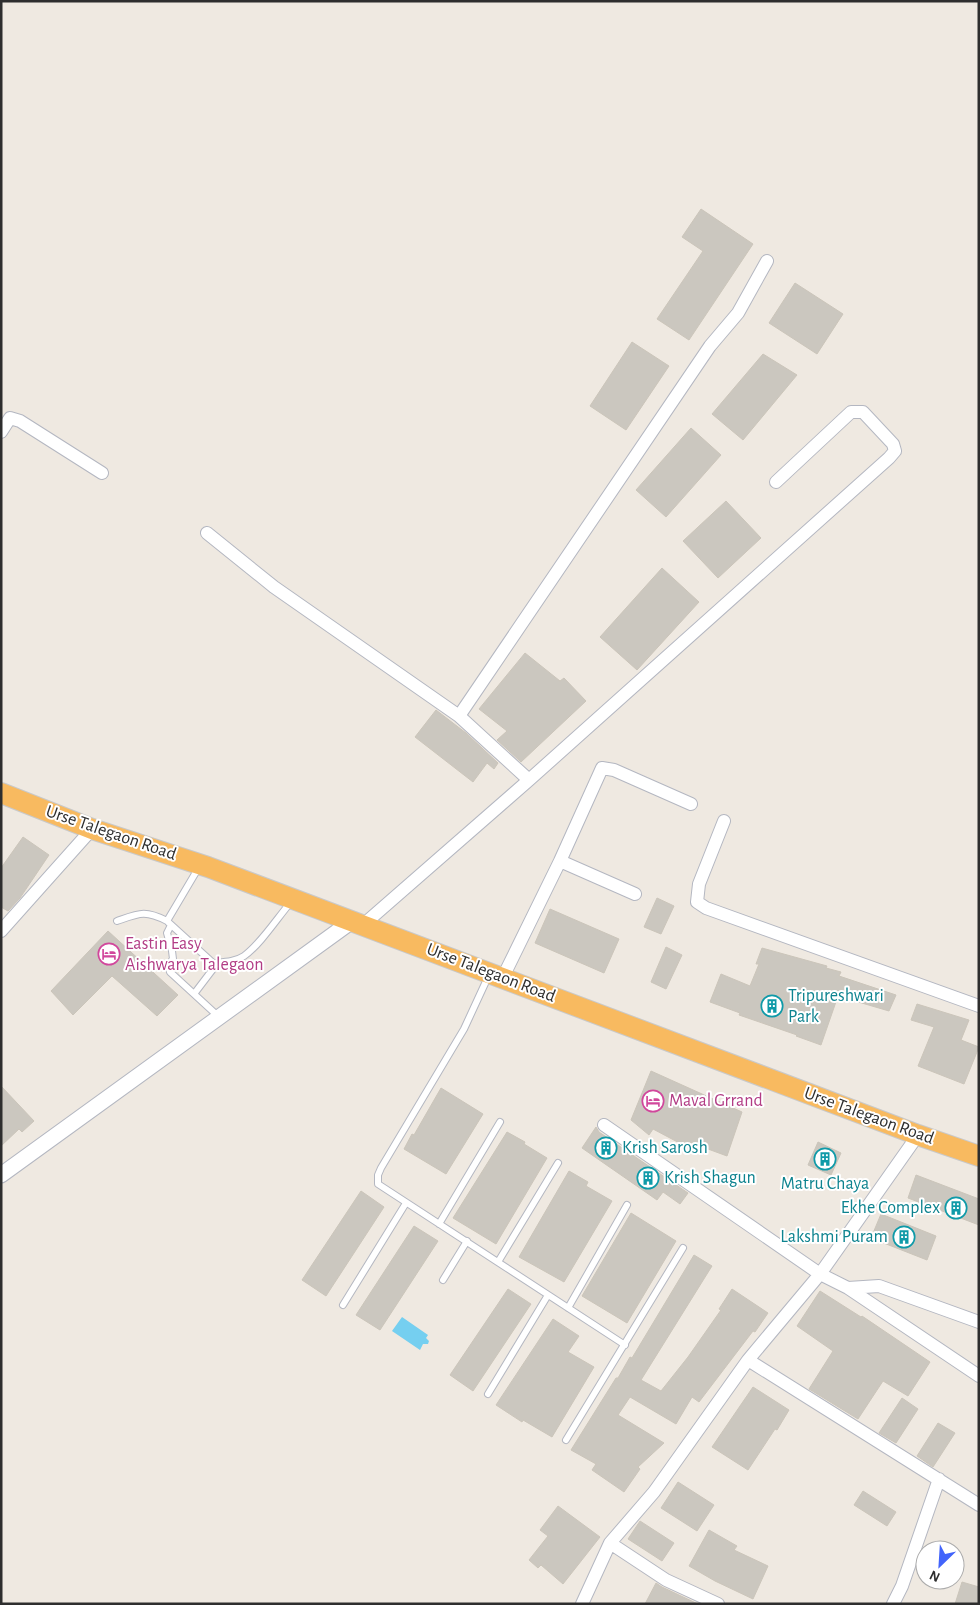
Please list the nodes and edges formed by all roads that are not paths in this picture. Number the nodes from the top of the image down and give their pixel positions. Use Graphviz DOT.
graph roads {
  1 [pos="767,261"];
  2 [pos="1,432"];
  3 [pos="102,473"];
  4 [pos="776,482"];
  5 [pos="207,533"];
  6 [pos="459,716"];
  7 [pos="530,780"];
  8 [pos="1,793"];
  9 [pos="691,804"];
  10 [pos="724,821"];
  11 [pos="92,829"];
  12 [pos="560,860"];
  13 [pos="201,864"];
  14 [pos="635,894"];
  15 [pos="293,899"];
  16 [pos="117,921"];
  17 [pos="169,923"];
  18 [pos="357,923"];
  19 [pos="1,930"];
  20 [pos="214,963"];
  21 [pos="497,975"];
  22 [pos="194,994"];
  23 [pos="979,1006"];
  24 [pos="219,1017"];
  25 [pos="500,1122"];
  26 [pos="604,1125"];
  27 [pos="918,1135"];
  28 [pos="979,1156"];
  29 [pos="558,1163"];
  30 [pos="1,1174"];
  31 [pos="406,1203"];
  32 [pos="627,1205"];
  33 [pos="439,1224"];
  34 [pos="466,1241"];
  35 [pos="684,1248"];
  36 [pos="498,1262"];
  37 [pos="820,1274"];
  38 [pos="443,1280"];
  39 [pos="848,1288"];
  40 [pos="548,1296"];
  41 [pos="342,1306"];
  42 [pos="568,1308"];
  43 [pos="979,1322"];
  44 [pos="625,1345"];
  45 [pos="748,1360"];
  46 [pos="979,1376"];
  47 [pos="488,1394"];
  48 [pos="566,1440"];
  49 [pos="939,1479"];
  50 [pos="979,1505"];
  51 [pos="610,1543"];
  52 [pos="582,1604"];
  53 [pos="718,1604"];
  54 [pos="893,1604"];
  1 -- 6 [label="street"];
  2 -- 3 [label="street"];
  4 -- 7 [label="street"];
  5 -- 6 [label="street"];
  6 -- 7 [label="street"];
  7 -- 18 [label="street"];
  8 -- 11 [label="highway, Urse Talegaon Road"];
  9 -- 12 [label="street"];
  10 -- 23 [label="street"];
  11 -- 13 [label="highway, Urse Talegaon Road"];
  11 -- 19 [label="street"];
  12 -- 14 [label="street"];
  12 -- 21 [label="street"];
  13 -- 15 [label="highway, Urse Talegaon Road"];
  13 -- 17 [label="lane"];
  15 -- 18 [label="highway, Urse Talegaon Road"];
  15 -- 20 [label="lane"];
  16 -- 17 [label="lane"];
  17 -- 20 [label="lane"];
  17 -- 22 [label="lane"];
  18 -- 21 [label="highway, Urse Talegaon Road"];
  18 -- 24 [label="street"];
  20 -- 22 [label="lane"];
  21 -- 27 [label="highway, Urse Talegaon Road"];
  21 -- 31 [label="lane"];
  22 -- 24 [label="lane"];
  24 -- 30 [label="street"];
  25 -- 33 [label="lane"];
  26 -- 37 [label="street"];
  27 -- 28 [label="highway, Urse Talegaon Road"];
  27 -- 37 [label="street"];
  29 -- 36 [label="lane"];
  31 -- 33 [label="lane"];
  31 -- 41 [label="lane"];
  32 -- 42 [label="lane"];
  33 -- 34 [label="lane"];
  34 -- 36 [label="lane"];
  34 -- 38 [label="lane"];
  35 -- 44 [label="lane"];
  36 -- 40 [label="lane"];
  37 -- 39 [label="street"];
  37 -- 45 [label="street"];
  39 -- 43 [label="street"];
  39 -- 46 [label="street"];
  40 -- 42 [label="lane"];
  40 -- 47 [label="lane"];
  42 -- 44 [label="lane"];
  44 -- 48 [label="lane"];
  45 -- 49 [label="street"];
  45 -- 51 [label="street"];
  49 -- 50 [label="street"];
  49 -- 54 [label="street"];
  51 -- 52 [label="street"];
  51 -- 53 [label="street"];
}
